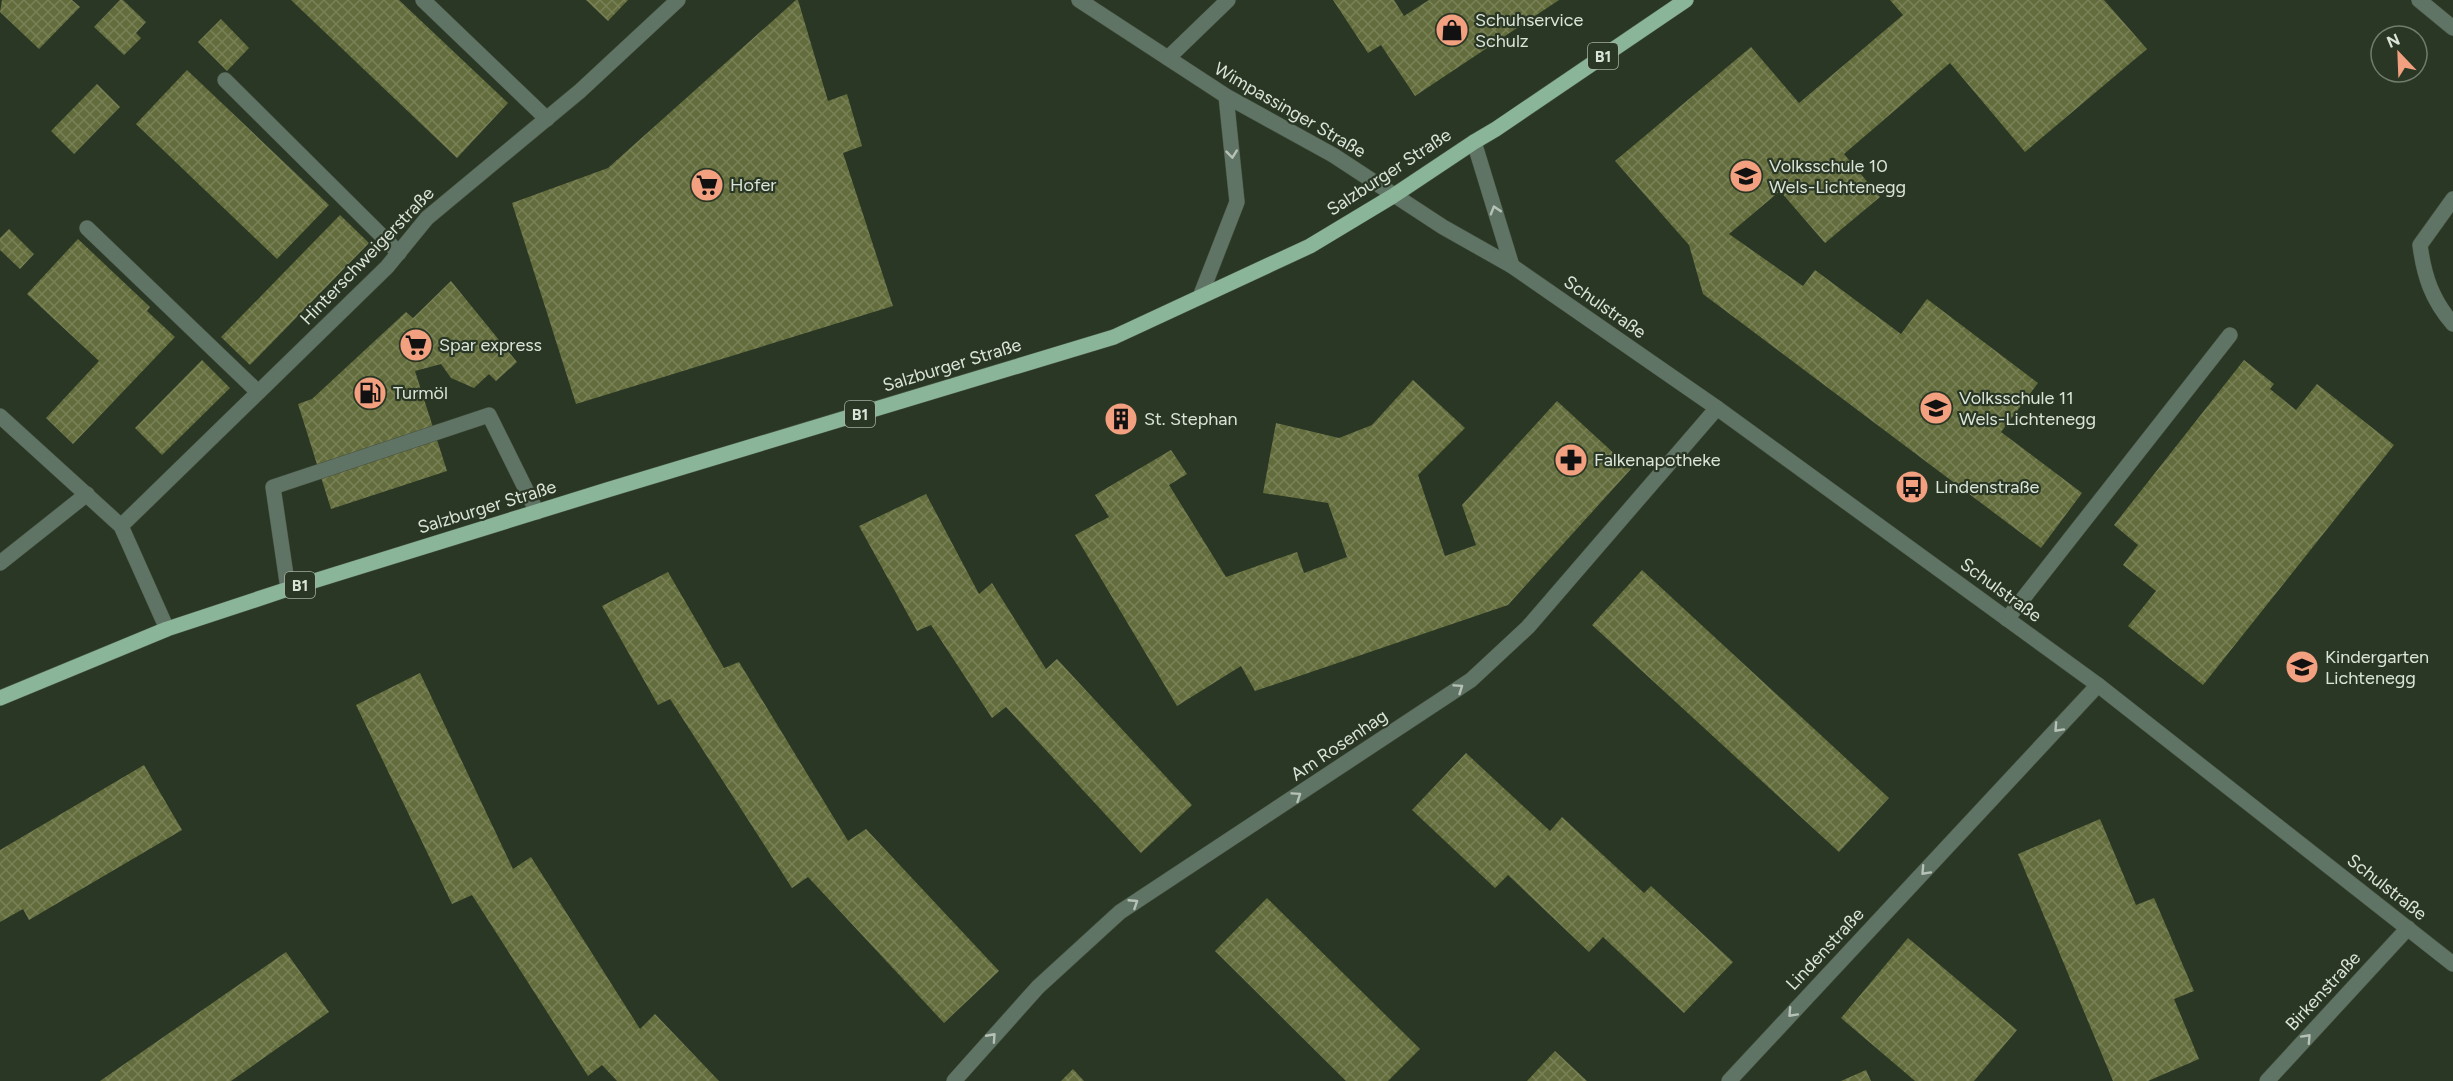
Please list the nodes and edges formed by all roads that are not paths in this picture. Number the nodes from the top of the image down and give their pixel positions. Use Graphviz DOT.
graph roads {
  1 [pos="423,0"];
  2 [pos="678,0"];
  3 [pos="1079,0"];
  4 [pos="1228,0"];
  5 [pos="1686,0"];
  6 [pos="2419,0"];
  7 [pos="2453,28"];
  8 [pos="1168,58"];
  9 [pos="225,80"];
  10 [pos="1226,96"];
  11 [pos="546,119"];
  12 [pos="1474,142"];
  13 [pos="1393,196"];
  14 [pos="2453,199"];
  15 [pos="87,228"];
  16 [pos="399,253"];
  17 [pos="1512,266"];
  18 [pos="1200,297"];
  19 [pos="2453,324"];
  20 [pos="2230,334"];
  21 [pos="258,392"];
  22 [pos="1717,408"];
  23 [pos="0,416"];
  24 [pos="87,494"];
  25 [pos="537,512"];
  26 [pos="121,526"];
  27 [pos="0,563"];
  28 [pos="288,589"];
  29 [pos="2007,619"];
  30 [pos="167,628"];
  31 [pos="2098,685"];
  32 [pos="0,698"];
  33 [pos="2408,928"];
  34 [pos="2453,964"];
  35 [pos="954,1081"];
  36 [pos="1729,1081"];
  37 [pos="2267,1081"];
  1 -- 11 [label="street"];
  2 -- 11 [label="street, Hinterschweigerstraße"];
  3 -- 8 [label="street, Wimpassinger Straße"];
  4 -- 8 [label="street"];
  5 -- 12 [label="main road, Salzburger Straße / B1"];
  6 -- 7 [label="street"];
  8 -- 10 [label="street, Wimpassinger Straße"];
  9 -- 16 [label="street"];
  10 -- 13 [label="street, Wimpassinger Straße"];
  10 -- 18 [label="street, one-way"];
  11 -- 16 [label="street, Hinterschweigerstraße"];
  12 -- 13 [label="main road, Salzburger Straße / B1"];
  17 -- 12 [label="street, one-way"];
  13 -- 17 [label="street, Schulstraße"];
  13 -- 18 [label="main road, Salzburger Straße / B1"];
  14 -- 19 [label="street"];
  15 -- 21 [label="street"];
  16 -- 21 [label="street, Hinterschweigerstraße"];
  17 -- 22 [label="street, Schulstraße"];
  18 -- 25 [label="main road, Salzburger Straße / B1"];
  20 -- 29 [label="street"];
  21 -- 26 [label="street, Hinterschweigerstraße"];
  22 -- 29 [label="street, Schulstraße"];
  35 -- 22 [label="street, Am Rosenhag, one-way"];
  23 -- 24 [label="street"];
  24 -- 26 [label="street"];
  24 -- 27 [label="street"];
  25 -- 28 [label="main road, Salzburger Straße / B1"];
  25 -- 28 [label="street"];
  26 -- 30 [label="street"];
  28 -- 30 [label="main road, Salzburger Straße / B1"];
  29 -- 31 [label="street, Schulstraße"];
  30 -- 32 [label="main road, Salzburger Straße / B1"];
  31 -- 33 [label="street, Schulstraße"];
  31 -- 36 [label="street, Lindenstraße, one-way"];
  33 -- 34 [label="street, Schulstraße"];
  37 -- 33 [label="street, Birkenstraße, one-way"];
}
